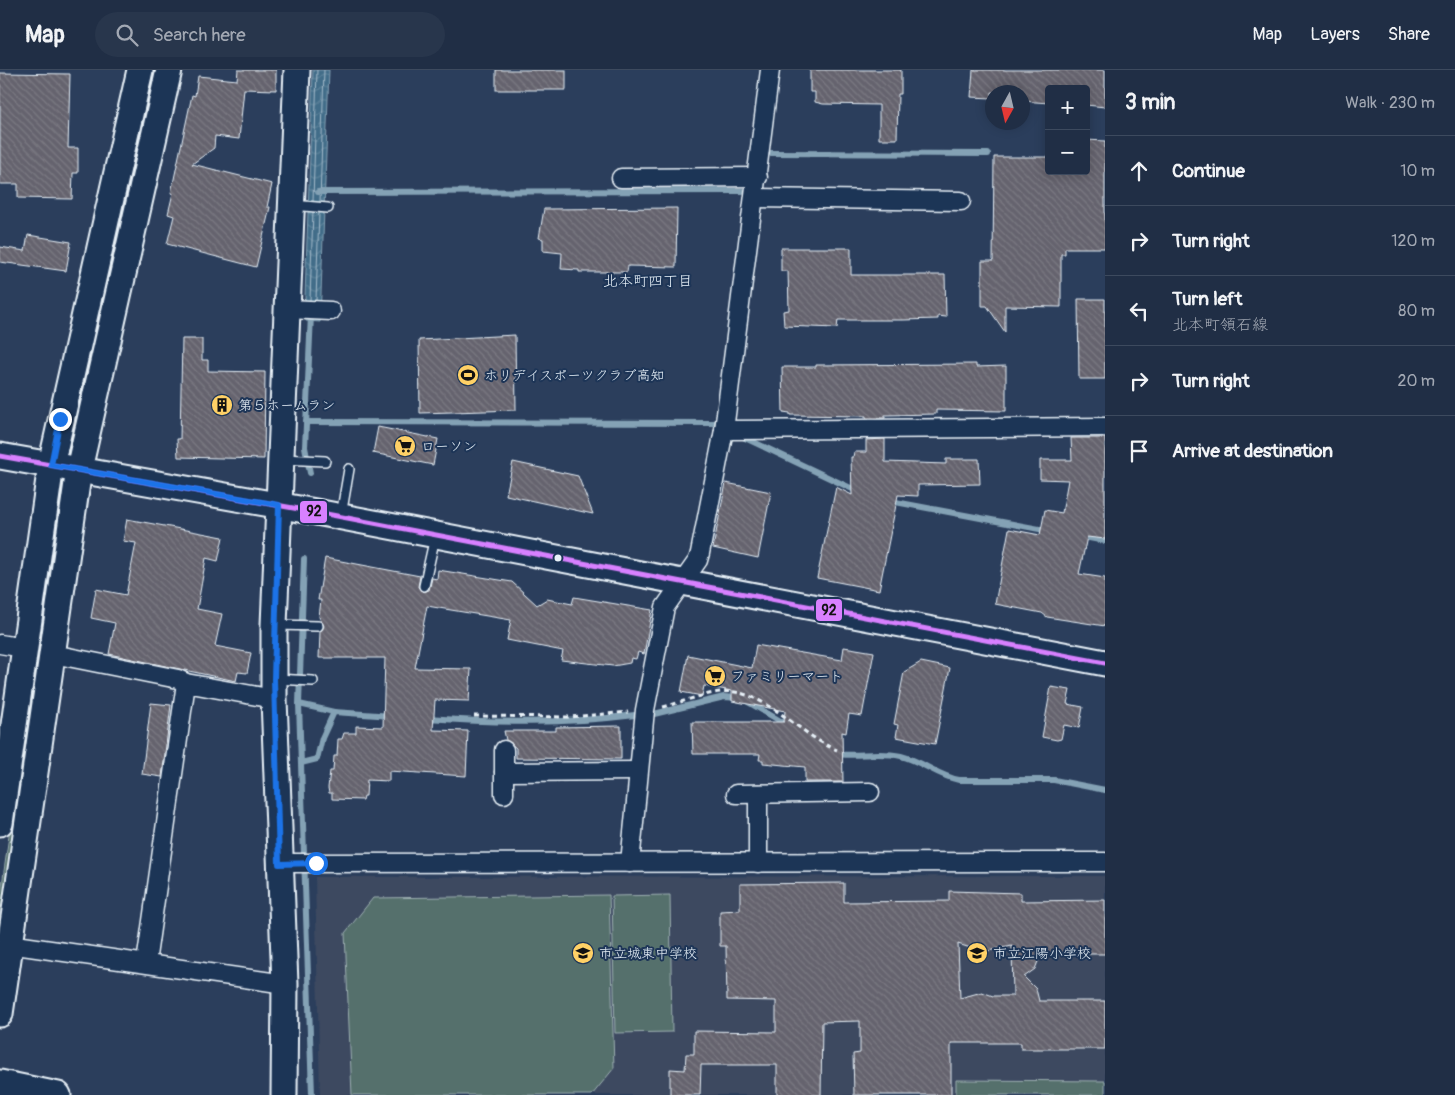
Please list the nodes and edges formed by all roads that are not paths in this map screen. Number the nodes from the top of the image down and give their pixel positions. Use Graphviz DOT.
graph roads {
  1 [pos="140,70"];
  2 [pos="169,70"];
  3 [pos="297,70"];
  4 [pos="770,70"];
  5 [pos="758,177"];
  6 [pos="620,178"];
  7 [pos="755,198"];
  8 [pos="961,201"];
  9 [pos="298,206"];
  10 [pos="328,208"];
  11 [pos="294,309"];
  12 [pos="331,311"];
  13 [pos="1105,427"];
  14 [pos="724,430"];
  15 [pos="0,456"];
  16 [pos="289,459"];
  17 [pos="325,461"];
  18 [pos="51,465"];
  19 [pos="79,469"];
  20 [pos="349,469"];
  21 [pos="279,505"];
  22 [pos="340,516"];
  23 [pos="436,535"];
  24 [pos="684,581"];
  25 [pos="424,586"];
  26 [pos="282,625"];
  27 [pos="318,626"];
  28 [pos="12,646"];
  29 [pos="53,654"];
  30 [pos="1105,663"];
  31 [pos="313,681"];
  32 [pos="186,683"];
  33 [pos="279,686"];
  34 [pos="504,750"];
  35 [pos="504,772"];
  36 [pos="638,772"];
  37 [pos="870,792"];
  38 [pos="504,794"];
  39 [pos="736,794"];
  40 [pos="758,794"];
  41 [pos="0,823"];
  42 [pos="1105,862"];
  43 [pos="630,863"];
  44 [pos="758,863"];
  45 [pos="288,864"];
  46 [pos="9,944"];
  47 [pos="146,963"];
  48 [pos="285,984"];
  49 [pos="0,1014"];
  50 [pos="0,1083"];
  51 [pos="58,1095"];
  52 [pos="284,1095"];
  1 -- 18 [label="street"];
  2 -- 19 [label="street"];
  3 -- 9 [label="street"];
  4 -- 5 [label="street"];
  5 -- 6 [label="street"];
  5 -- 7 [label="street"];
  7 -- 8 [label="street"];
  7 -- 14 [label="street"];
  9 -- 10 [label="lane"];
  9 -- 11 [label="street"];
  11 -- 12 [label="street"];
  11 -- 16 [label="street"];
  13 -- 14 [label="street"];
  14 -- 24 [label="street"];
  15 -- 18 [label="street"];
  16 -- 17 [label="lane"];
  16 -- 21 [label="street"];
  18 -- 19 [label="street"];
  18 -- 28 [label="street"];
  19 -- 21 [label="street"];
  19 -- 29 [label="street"];
  20 -- 22 [label="lane"];
  21 -- 22 [label="street"];
  21 -- 26 [label="street"];
  22 -- 23 [label="street"];
  23 -- 24 [label="street"];
  23 -- 25 [label="lane"];
  24 -- 30 [label="street"];
  24 -- 36 [label="street"];
  26 -- 27 [label="lane"];
  26 -- 33 [label="street"];
  28 -- 41 [label="street"];
  29 -- 32 [label="street"];
  29 -- 46 [label="street"];
  31 -- 33 [label="lane"];
  32 -- 33 [label="street"];
  32 -- 47 [label="street"];
  33 -- 45 [label="street"];
  34 -- 35 [label="street"];
  35 -- 36 [label="street"];
  35 -- 38 [label="street"];
  36 -- 43 [label="street"];
  37 -- 40 [label="street"];
  39 -- 40 [label="street"];
  40 -- 44 [label="street"];
  42 -- 44 [label="street"];
  43 -- 44 [label="street"];
  43 -- 45 [label="street"];
  45 -- 48 [label="street"];
  46 -- 47 [label="street"];
  46 -- 49 [label="street"];
  47 -- 48 [label="street"];
  48 -- 52 [label="street"];
  50 -- 51 [label="street"];
}
